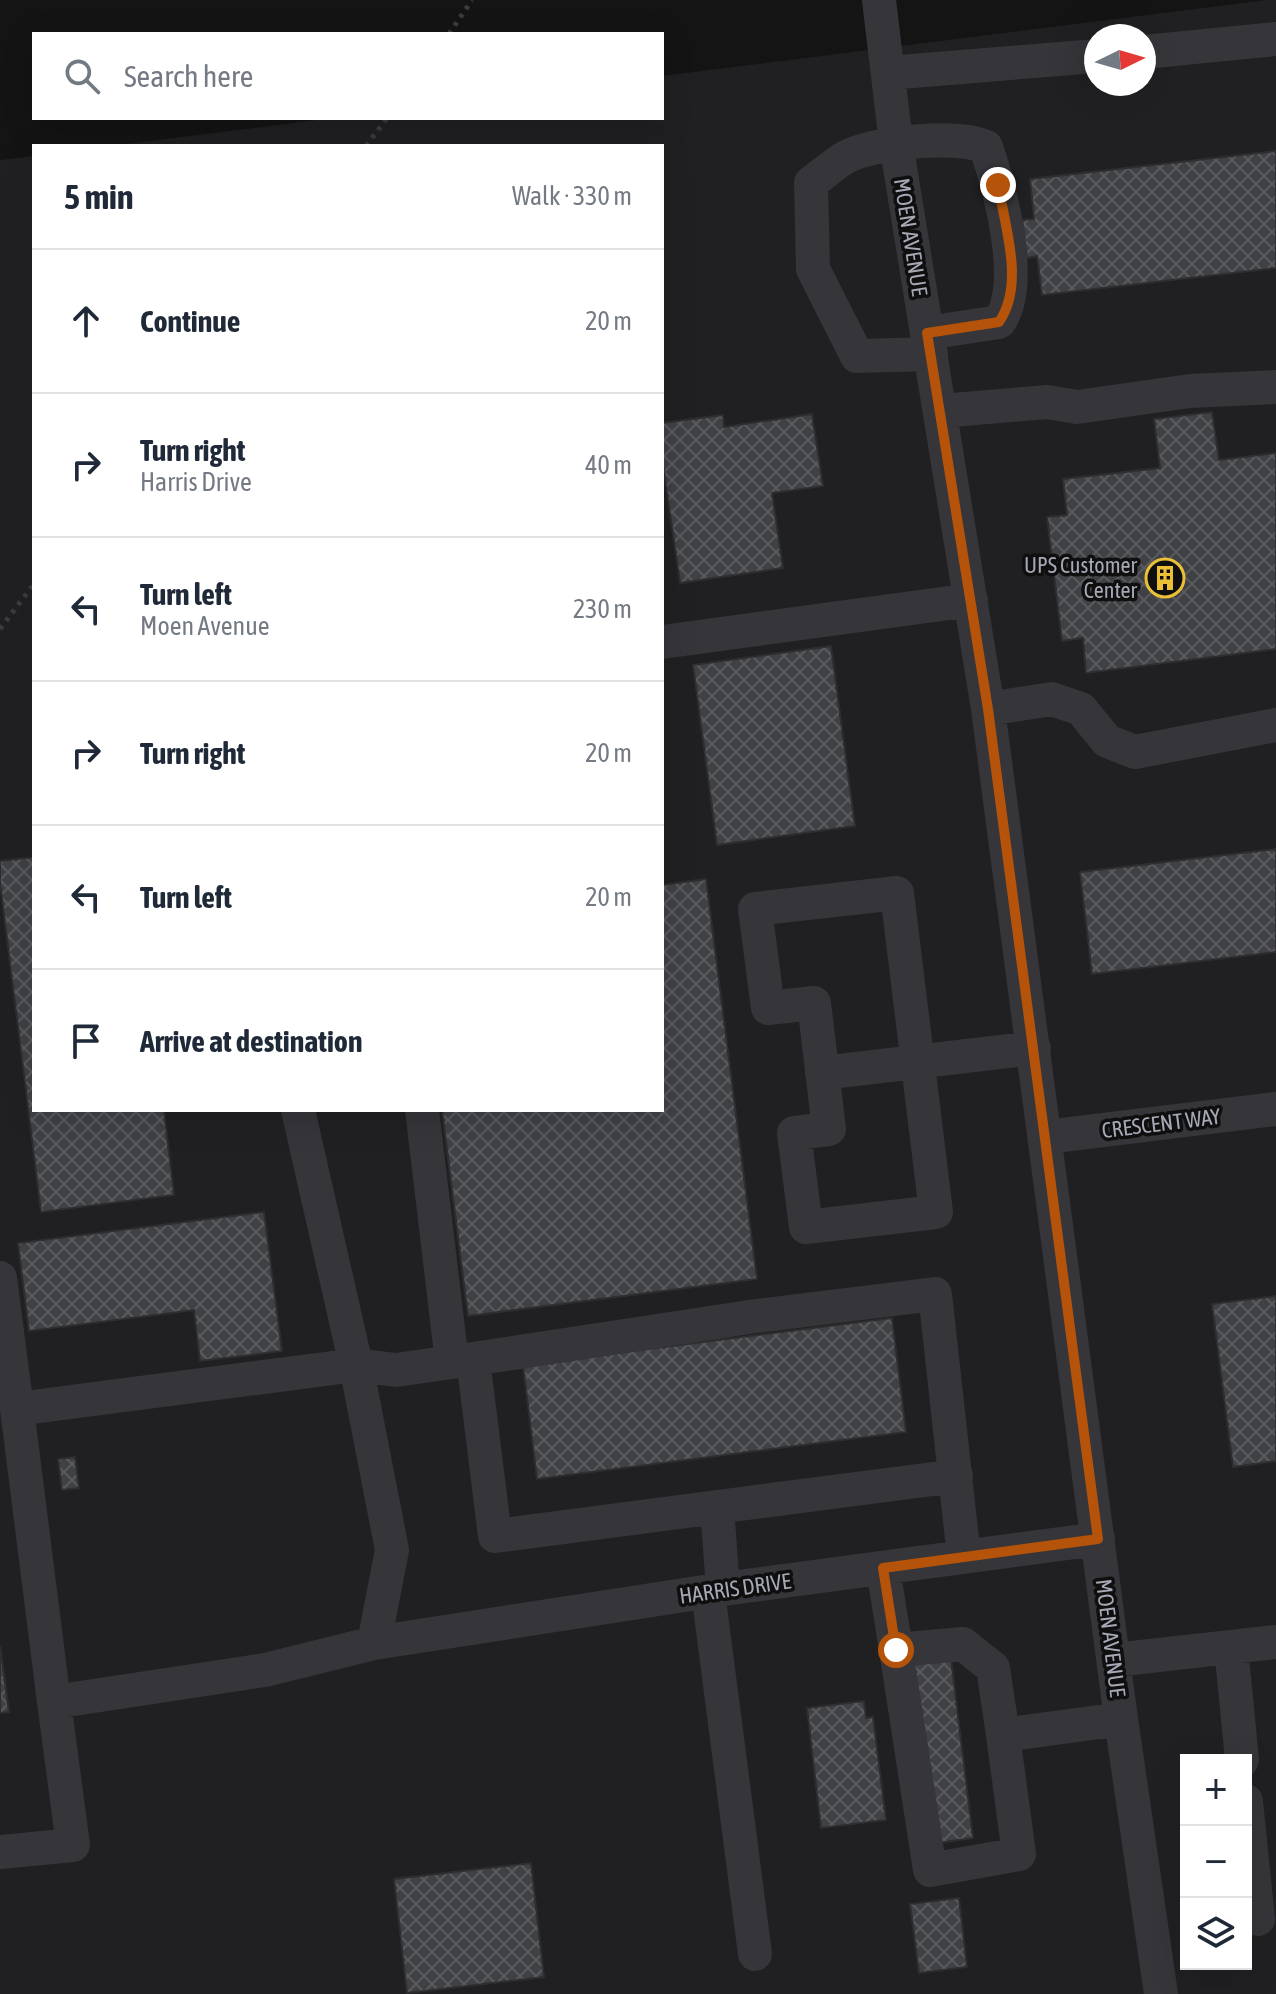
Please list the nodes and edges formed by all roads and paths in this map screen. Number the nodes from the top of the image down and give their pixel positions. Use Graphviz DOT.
graph roads {
  1 [pos="472,0"];
  2 [pos="879,0"];
  3 [pos="450,32"];
  4 [pos="1276,39"];
  5 [pos="1156,51"];
  6 [pos="1084,57"];
  7 [pos="888,73"];
  8 [pos="386,120"];
  9 [pos="896,143"];
  10 [pos="368,144"];
  11 [pos="929,344"];
  12 [pos="1276,387"];
  13 [pos="940,411"];
  14 [pos="32,587"];
  15 [pos="971,600"];
  16 [pos="0,629"];
  17 [pos="664,642"];
  18 [pos="988,709"];
  19 [pos="1276,725"];
  20 [pos="1034,1048"];
  21 [pos="917,1063"];
  22 [pos="822,1073"];
  23 [pos="1276,1109"];
  24 [pos="298,1112"];
  25 [pos="422,1112"];
  26 [pos="1046,1137"];
  27 [pos="0,1278"];
  28 [pos="463,1360"];
  29 [pos="356,1365"];
  30 [pos="17,1409"];
  31 [pos="956,1476"];
  32 [pos="717,1507"];
  33 [pos="1098,1539"];
  34 [pos="964,1557"];
  35 [pos="883,1568"];
  36 [pos="716,1590"];
  37 [pos="1276,1642"];
  38 [pos="374,1643"];
  39 [pos="1231,1647"];
  40 [pos="896,1650"];
  41 [pos="1114,1660"];
  42 [pos="54,1702"];
  43 [pos="1121,1719"];
  44 [pos="1003,1735"];
  45 [pos="1241,1754"];
  46 [pos="1249,1826"];
  47 [pos="0,1852"];
  48 [pos="1258,1919"];
  49 [pos="755,1954"];
  50 [pos="1161,1994"];
  1 -- 3 [label="path"];
  2 -- 7 [label="street, MOEN AVENUE"];
  4 -- 5 [label="street"];
  6 -- 7 [label="street"];
  7 -- 9 [label="street, MOEN AVENUE"];
  8 -- 10 [label="path"];
  9 -- 11 [label="street, MOEN AVENUE"];
  9 -- 11 [label="street"];
  9 -- 11 [label="street"];
  11 -- 13 [label="street, MOEN AVENUE"];
  12 -- 13 [label="street"];
  13 -- 15 [label="street, MOEN AVENUE"];
  14 -- 16 [label="path"];
  15 -- 17 [label="street"];
  15 -- 18 [label="street, MOEN AVENUE"];
  18 -- 19 [label="street"];
  18 -- 20 [label="street, MOEN AVENUE"];
  20 -- 21 [label="street"];
  20 -- 26 [label="street, MOEN AVENUE"];
  21 -- 22 [label="street"];
  21 -- 22 [label="street"];
  21 -- 22 [label="street"];
  23 -- 26 [label="street, CRESCENT WAY"];
  24 -- 29 [label="street"];
  25 -- 28 [label="street"];
  26 -- 33 [label="street, MOEN AVENUE"];
  27 -- 30 [label="street"];
  28 -- 29 [label="street"];
  28 -- 31 [label="street"];
  28 -- 32 [label="street"];
  29 -- 30 [label="street"];
  29 -- 38 [label="street"];
  30 -- 42 [label="street"];
  31 -- 32 [label="street"];
  31 -- 34 [label="street"];
  32 -- 36 [label="street"];
  33 -- 34 [label="street, HARRIS DRIVE"];
  33 -- 41 [label="street, MOEN AVENUE"];
  34 -- 35 [label="street, HARRIS DRIVE"];
  35 -- 36 [label="street, HARRIS DRIVE"];
  35 -- 40 [label="street"];
  36 -- 38 [label="street, HARRIS DRIVE"];
  36 -- 49 [label="street"];
  37 -- 39 [label="street"];
  38 -- 42 [label="street, HARRIS DRIVE"];
  39 -- 41 [label="street"];
  39 -- 45 [label="street"];
  40 -- 44 [label="street"];
  40 -- 44 [label="street"];
  41 -- 43 [label="street, MOEN AVENUE"];
  42 -- 47 [label="street"];
  43 -- 44 [label="street"];
  43 -- 50 [label="street, MOEN AVENUE"];
  46 -- 48 [label="street"];
}
